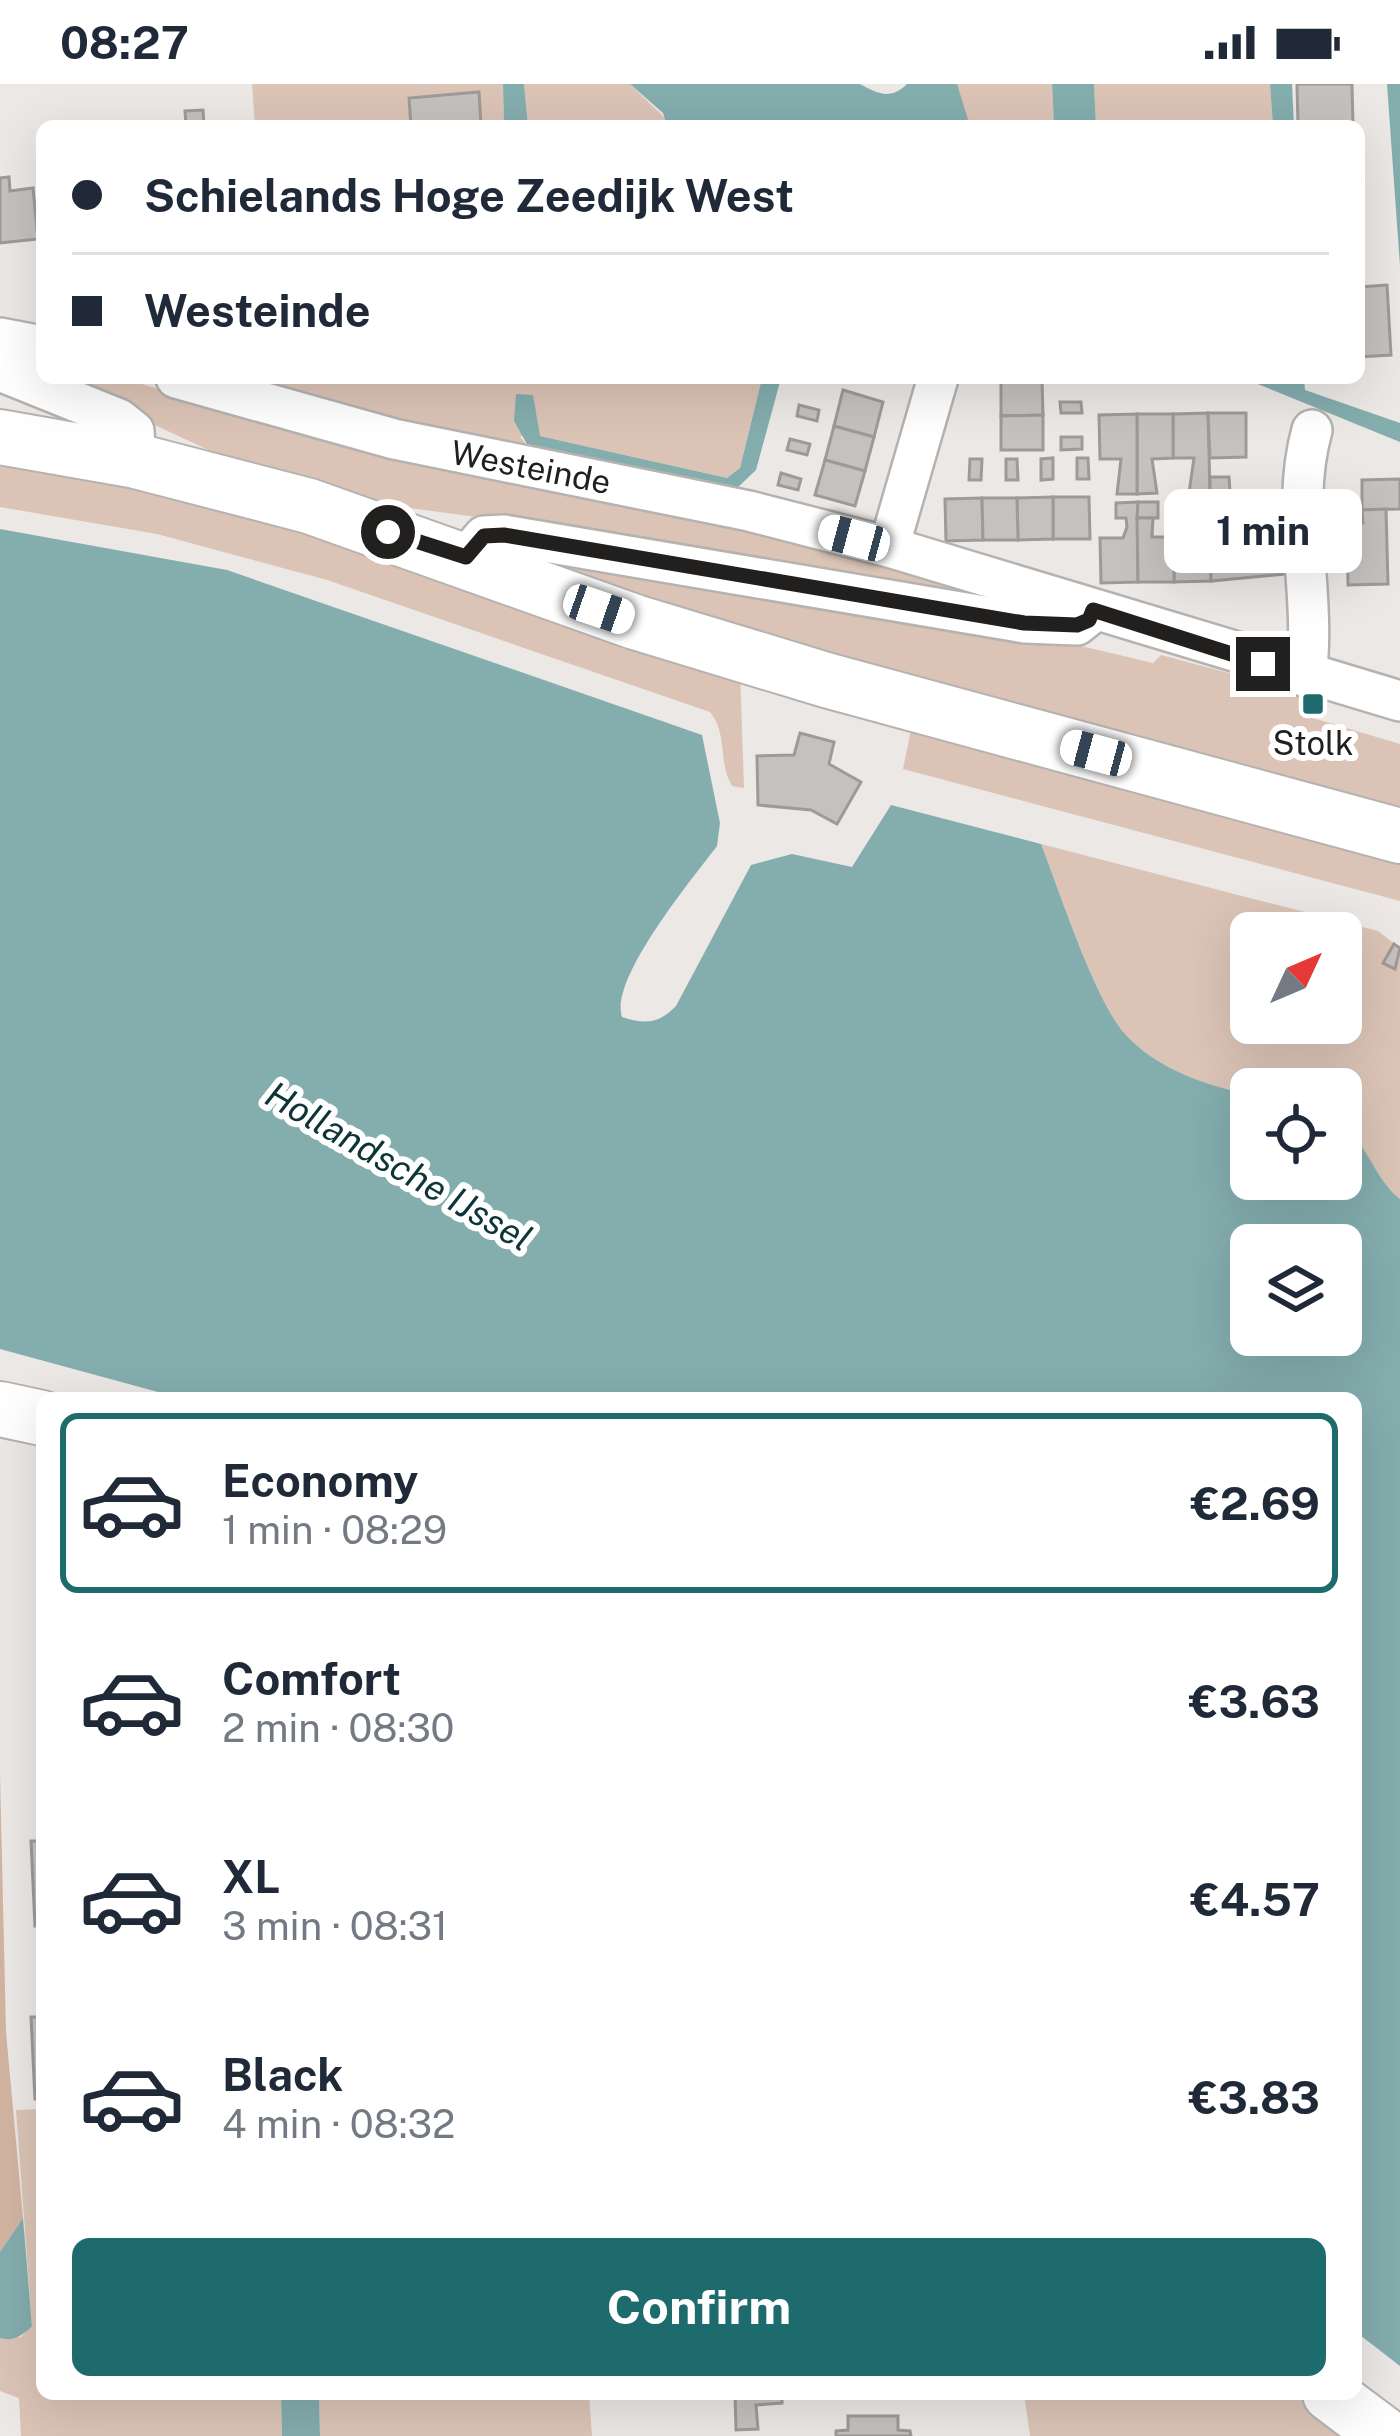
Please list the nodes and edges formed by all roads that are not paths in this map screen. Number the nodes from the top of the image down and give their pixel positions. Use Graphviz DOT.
graph roads {
  1 [pos="0,338"];
  2 [pos="36,345"];
  3 [pos="0,371"];
  4 [pos="197,384"];
  5 [pos="936,384"];
  6 [pos="1312,430"];
  7 [pos="0,437"];
  8 [pos="136,461"];
  9 [pos="889,547"];
  10 [pos="466,557"];
  11 [pos="1093,610"];
  12 [pos="1306,677"];
  13 [pos="1400,701"];
  14 [pos="1400,836"];
  15 [pos="0,1409"];
  16 [pos="36,1417"];
  17 [pos="1338,2400"];
  18 [pos="1386,2436"];
  1 -- 2 [label="street"];
  3 -- 8 [label="street"];
  4 -- 9 [label="street, Westeinde"];
  5 -- 9 [label="street"];
  6 -- 12 [label="street"];
  7 -- 8 [label="street"];
  8 -- 10 [label="street"];
  9 -- 11 [label="street, Westeinde"];
  10 -- 11 [label="street"];
  10 -- 14 [label="street"];
  11 -- 12 [label="street, Westeinde"];
  12 -- 13 [label="street, Westeinde"];
  15 -- 16 [label="street"];
  17 -- 18 [label="street"];
}
